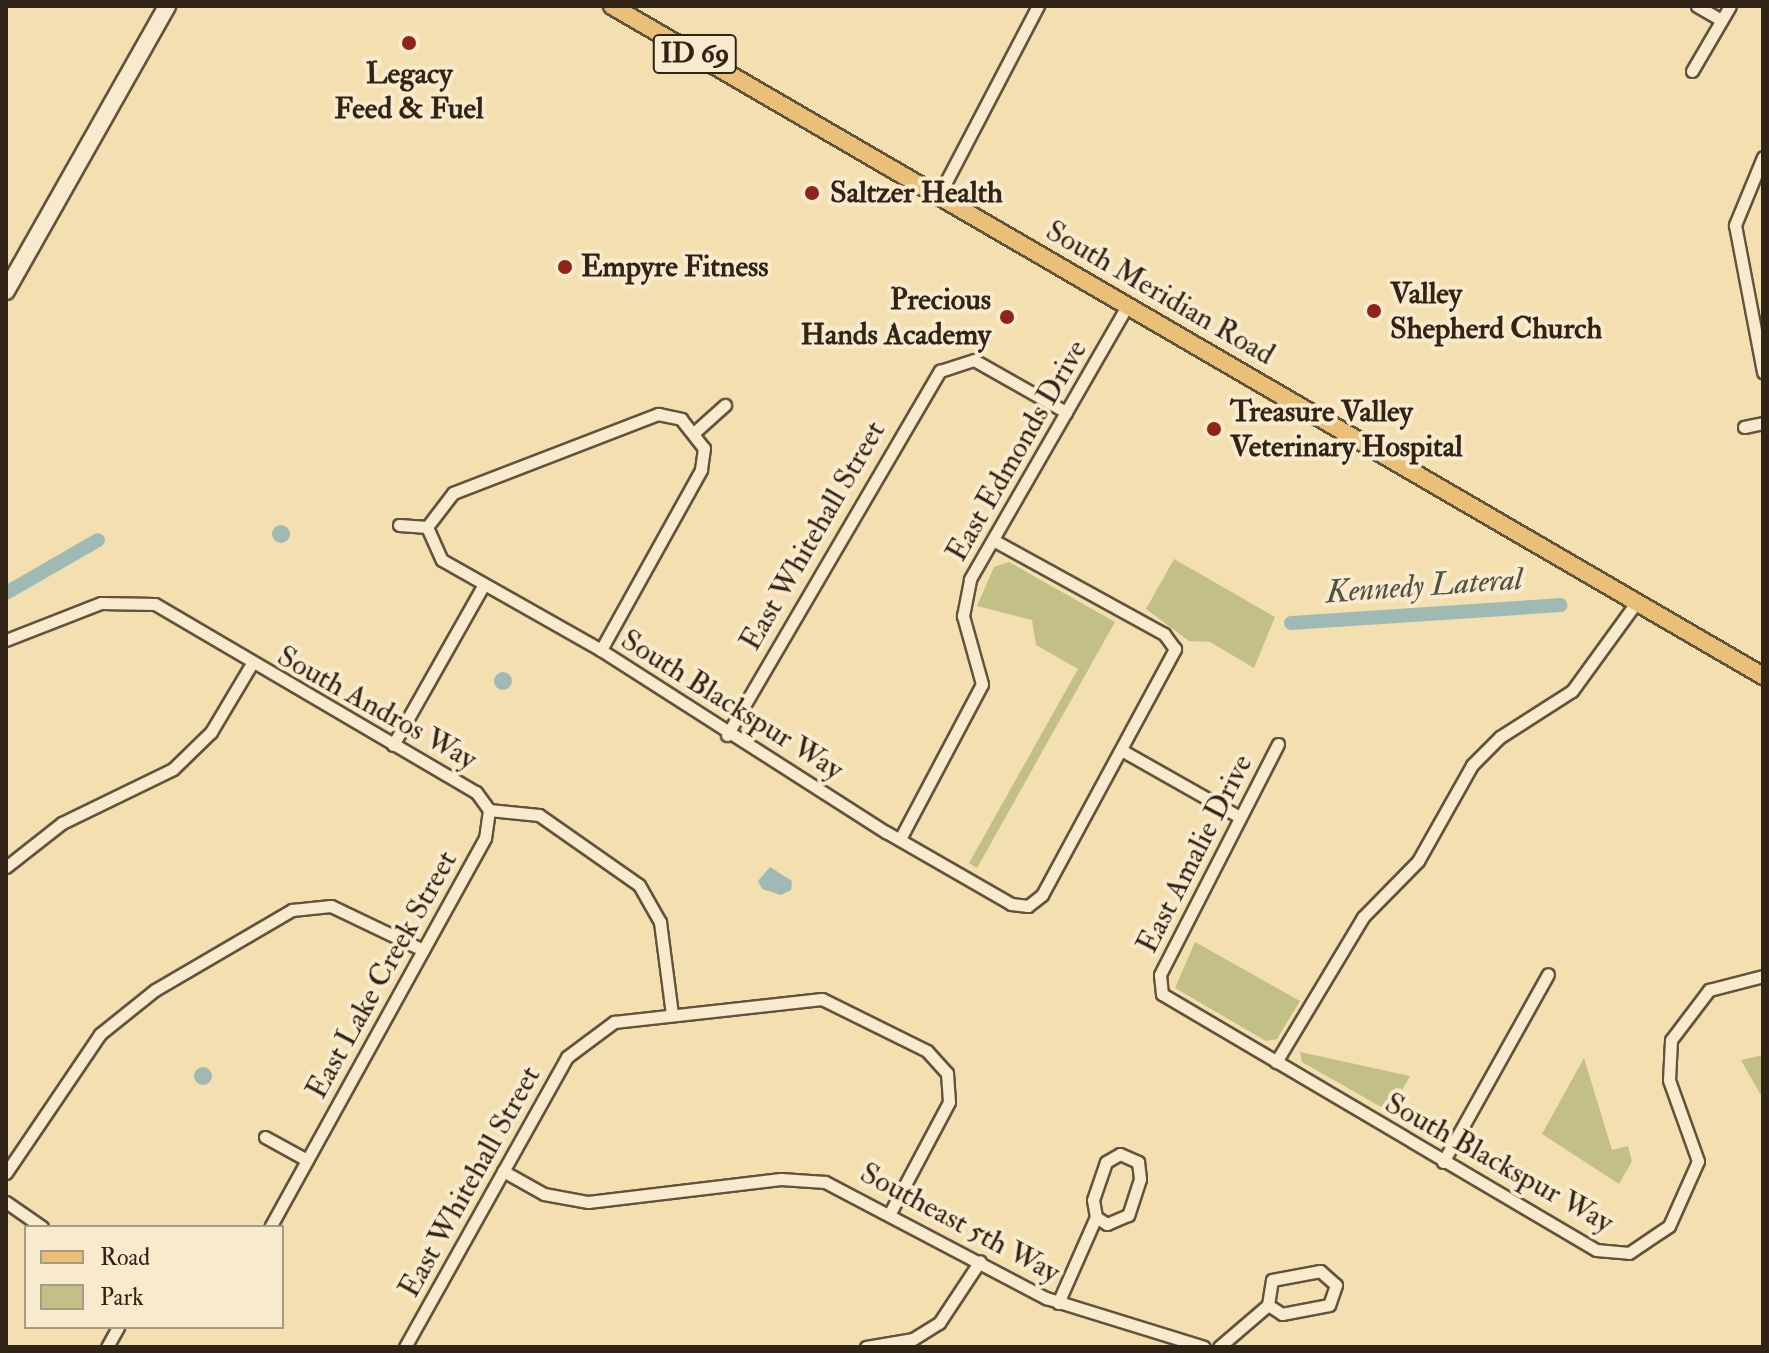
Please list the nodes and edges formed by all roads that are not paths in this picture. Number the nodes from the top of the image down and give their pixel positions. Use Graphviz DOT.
graph roads {
  1 [pos="167,6"];
  2 [pos="612,6"];
  3 [pos="1038,6"];
  4 [pos="1697,6"];
  5 [pos="1730,6"];
  6 [pos="1721,20"];
  7 [pos="1692,71"];
  8 [pos="1763,157"];
  9 [pos="938,197"];
  10 [pos="6,291"];
  11 [pos="1127,306"];
  12 [pos="1763,372"];
  13 [pos="725,405"];
  14 [pos="1066,412"];
  15 [pos="1763,423"];
  16 [pos="1744,427"];
  17 [pos="696,431"];
  18 [pos="399,525"];
  19 [pos="427,527"];
  20 [pos="993,540"];
  21 [pos="483,586"];
  22 [pos="1636,603"];
  23 [pos="6,640"];
  24 [pos="601,650"];
  25 [pos="251,665"];
  26 [pos="1763,676"];
  27 [pos="727,735"];
  28 [pos="1278,744"];
  29 [pos="393,745"];
  30 [pos="1123,751"];
  31 [pos="489,810"];
  32 [pos="1238,816"];
  33 [pos="900,839"];
  34 [pos="6,867"];
  35 [pos="423,950"];
  36 [pos="1548,974"];
  37 [pos="1763,976"];
  38 [pos="1160,988"];
  39 [pos="672,1014"];
  40 [pos="1276,1062"];
  41 [pos="265,1137"];
  42 [pos="307,1160"];
  43 [pos="1443,1162"];
  44 [pos="503,1171"];
  45 [pos="6,1173"];
  46 [pos="6,1202"];
  47 [pos="891,1211"];
  48 [pos="1096,1217"];
  49 [pos="39,1225"];
  50 [pos="271,1225"];
  51 [pos="980,1261"];
  52 [pos="1058,1303"];
  53 [pos="1268,1305"];
  54 [pos="117,1329"];
  55 [pos="107,1347"];
  56 [pos="405,1347"];
  57 [pos="866,1347"];
  58 [pos="1204,1347"];
  59 [pos="1219,1347"];
  1 -- 10 [label="main road"];
  2 -- 9 [label="main road, South Meridian Road / ID 69"];
  3 -- 9 [label="street"];
  4 -- 6 [label="street"];
  5 -- 6 [label="street"];
  6 -- 7 [label="street"];
  8 -- 12 [label="street"];
  9 -- 11 [label="main road, South Meridian Road / ID 69"];
  11 -- 14 [label="street, East Edmonds Drive"];
  11 -- 22 [label="main road, South Meridian Road / ID 69"];
  13 -- 17 [label="street"];
  14 -- 20 [label="street, East Edmonds Drive"];
  14 -- 27 [label="street, East Whitehall Street"];
  15 -- 16 [label="street"];
  17 -- 19 [label="street"];
  17 -- 24 [label="street"];
  18 -- 19 [label="street"];
  19 -- 21 [label="street, South Blackspur Way"];
  20 -- 30 [label="street"];
  20 -- 33 [label="street, East Edmonds Drive"];
  21 -- 24 [label="street, South Blackspur Way"];
  21 -- 29 [label="street"];
  22 -- 26 [label="main road, South Meridian Road / ID 69"];
  22 -- 40 [label="street"];
  23 -- 25 [label="street, South Andros Way"];
  24 -- 27 [label="street, South Blackspur Way"];
  25 -- 29 [label="street, South Andros Way"];
  25 -- 34 [label="street"];
  27 -- 33 [label="street, South Blackspur Way"];
  28 -- 32 [label="street, East Amalie Drive"];
  29 -- 31 [label="street, South Andros Way"];
  30 -- 32 [label="street"];
  30 -- 33 [label="street, South Blackspur Way"];
  31 -- 35 [label="street, East Lake Creek Street"];
  31 -- 39 [label="street, South Andros Way"];
  32 -- 38 [label="street, East Amalie Drive"];
  35 -- 42 [label="street, East Lake Creek Street"];
  35 -- 45 [label="street"];
  36 -- 43 [label="street"];
  37 -- 43 [label="street, South Blackspur Way"];
  38 -- 40 [label="street, South Blackspur Way"];
  39 -- 44 [label="street, East Whitehall Street"];
  39 -- 47 [label="street"];
  40 -- 43 [label="street, South Blackspur Way"];
  41 -- 42 [label="street"];
  42 -- 50 [label="street, East Lake Creek Street"];
  44 -- 47 [label="street, Southeast 5th Way"];
  44 -- 56 [label="street, East Whitehall Street"];
  46 -- 49 [label="street"];
  47 -- 51 [label="street, Southeast 5th Way"];
  48 -- 48 [label="street"];
  48 -- 52 [label="street"];
  51 -- 52 [label="street, Southeast 5th Way"];
  51 -- 57 [label="street"];
  52 -- 58 [label="street, Southeast 5th Way"];
  53 -- 53 [label="street"];
  53 -- 59 [label="street"];
  54 -- 55 [label="street"];
}
